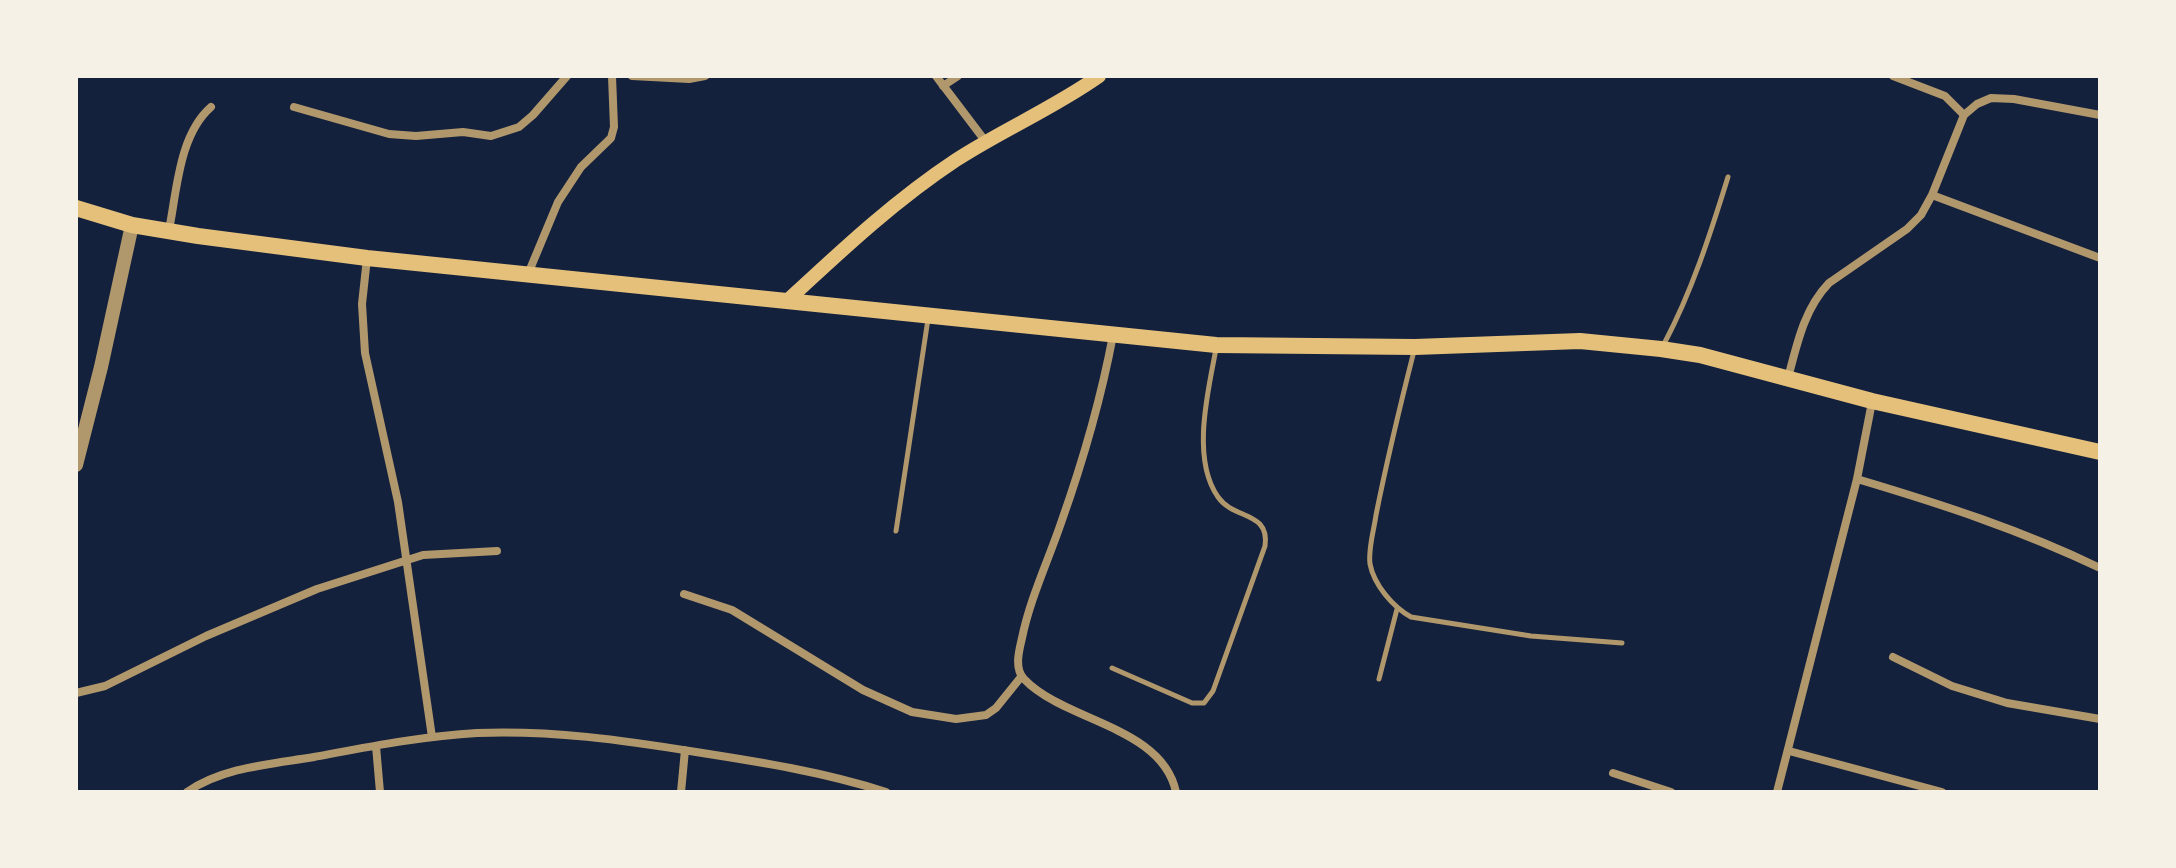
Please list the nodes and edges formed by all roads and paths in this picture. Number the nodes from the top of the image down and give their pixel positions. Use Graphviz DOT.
graph roads {
  1 [pos="567,76"];
  2 [pos="612,76"];
  3 [pos="632,76"];
  4 [pos="705,76"];
  5 [pos="936,76"];
  6 [pos="958,76"];
  7 [pos="1099,76"];
  8 [pos="1893,76"];
  9 [pos="943,86"];
  10 [pos="211,107"];
  11 [pos="294,107"];
  12 [pos="1964,115"];
  13 [pos="2100,115"];
  14 [pos="986,142"];
  15 [pos="1728,177"];
  16 [pos="1932,195"];
  17 [pos="76,208"];
  18 [pos="132,225"];
  19 [pos="169,231"];
  20 [pos="367,258"];
  21 [pos="2100,258"];
  22 [pos="528,274"];
  23 [pos="787,301"];
  24 [pos="929,314"];
  25 [pos="1113,334"];
  26 [pos="1216,345"];
  27 [pos="1415,347"];
  28 [pos="1661,349"];
  29 [pos="1788,378"];
  30 [pos="1872,401"];
  31 [pos="2100,452"];
  32 [pos="76,465"];
  33 [pos="1857,479"];
  34 [pos="896,531"];
  35 [pos="497,551"];
  36 [pos="406,559"];
  37 [pos="2100,568"];
  38 [pos="684,594"];
  39 [pos="1397,609"];
  40 [pos="1622,643"];
  41 [pos="1893,657"];
  42 [pos="1112,668"];
  43 [pos="1021,677"];
  44 [pos="1379,679"];
  45 [pos="76,693"];
  46 [pos="2100,719"];
  47 [pos="432,737"];
  48 [pos="376,746"];
  49 [pos="685,750"];
  50 [pos="1789,751"];
  51 [pos="1613,773"];
  52 [pos="187,792"];
  53 [pos="380,792"];
  54 [pos="681,792"];
  55 [pos="886,792"];
  56 [pos="1176,792"];
  57 [pos="1671,792"];
  58 [pos="1777,792"];
  59 [pos="1942,792"];
  1 -- 11 [label="street"];
  2 -- 22 [label="street"];
  3 -- 4 [label="street"];
  5 -- 9 [label="street"];
  6 -- 9 [label="street"];
  7 -- 14 [label="main road"];
  8 -- 12 [label="street"];
  9 -- 14 [label="street"];
  10 -- 19 [label="street"];
  12 -- 13 [label="street"];
  12 -- 16 [label="street"];
  14 -- 23 [label="main road"];
  15 -- 28 [label="lane"];
  16 -- 21 [label="street"];
  16 -- 29 [label="street"];
  17 -- 18 [label="main road"];
  18 -- 19 [label="main road"];
  18 -- 32 [label="street"];
  19 -- 20 [label="main road"];
  20 -- 22 [label="main road"];
  20 -- 36 [label="street"];
  22 -- 23 [label="main road"];
  23 -- 24 [label="main road"];
  24 -- 25 [label="main road"];
  24 -- 34 [label="lane"];
  25 -- 26 [label="main road"];
  25 -- 43 [label="street"];
  26 -- 27 [label="main road"];
  26 -- 42 [label="lane"];
  27 -- 28 [label="main road"];
  27 -- 39 [label="lane"];
  28 -- 29 [label="main road"];
  29 -- 30 [label="main road"];
  30 -- 31 [label="main road"];
  30 -- 33 [label="street"];
  33 -- 37 [label="street"];
  33 -- 50 [label="street"];
  35 -- 36 [label="street"];
  36 -- 45 [label="street"];
  36 -- 47 [label="street"];
  38 -- 43 [label="street"];
  39 -- 40 [label="lane"];
  39 -- 44 [label="lane"];
  41 -- 46 [label="street"];
  43 -- 56 [label="street"];
  47 -- 48 [label="street"];
  47 -- 49 [label="street"];
  48 -- 52 [label="street"];
  48 -- 53 [label="street"];
  49 -- 54 [label="street"];
  49 -- 55 [label="street"];
  50 -- 58 [label="street"];
  50 -- 59 [label="street"];
  51 -- 57 [label="street"];
}
